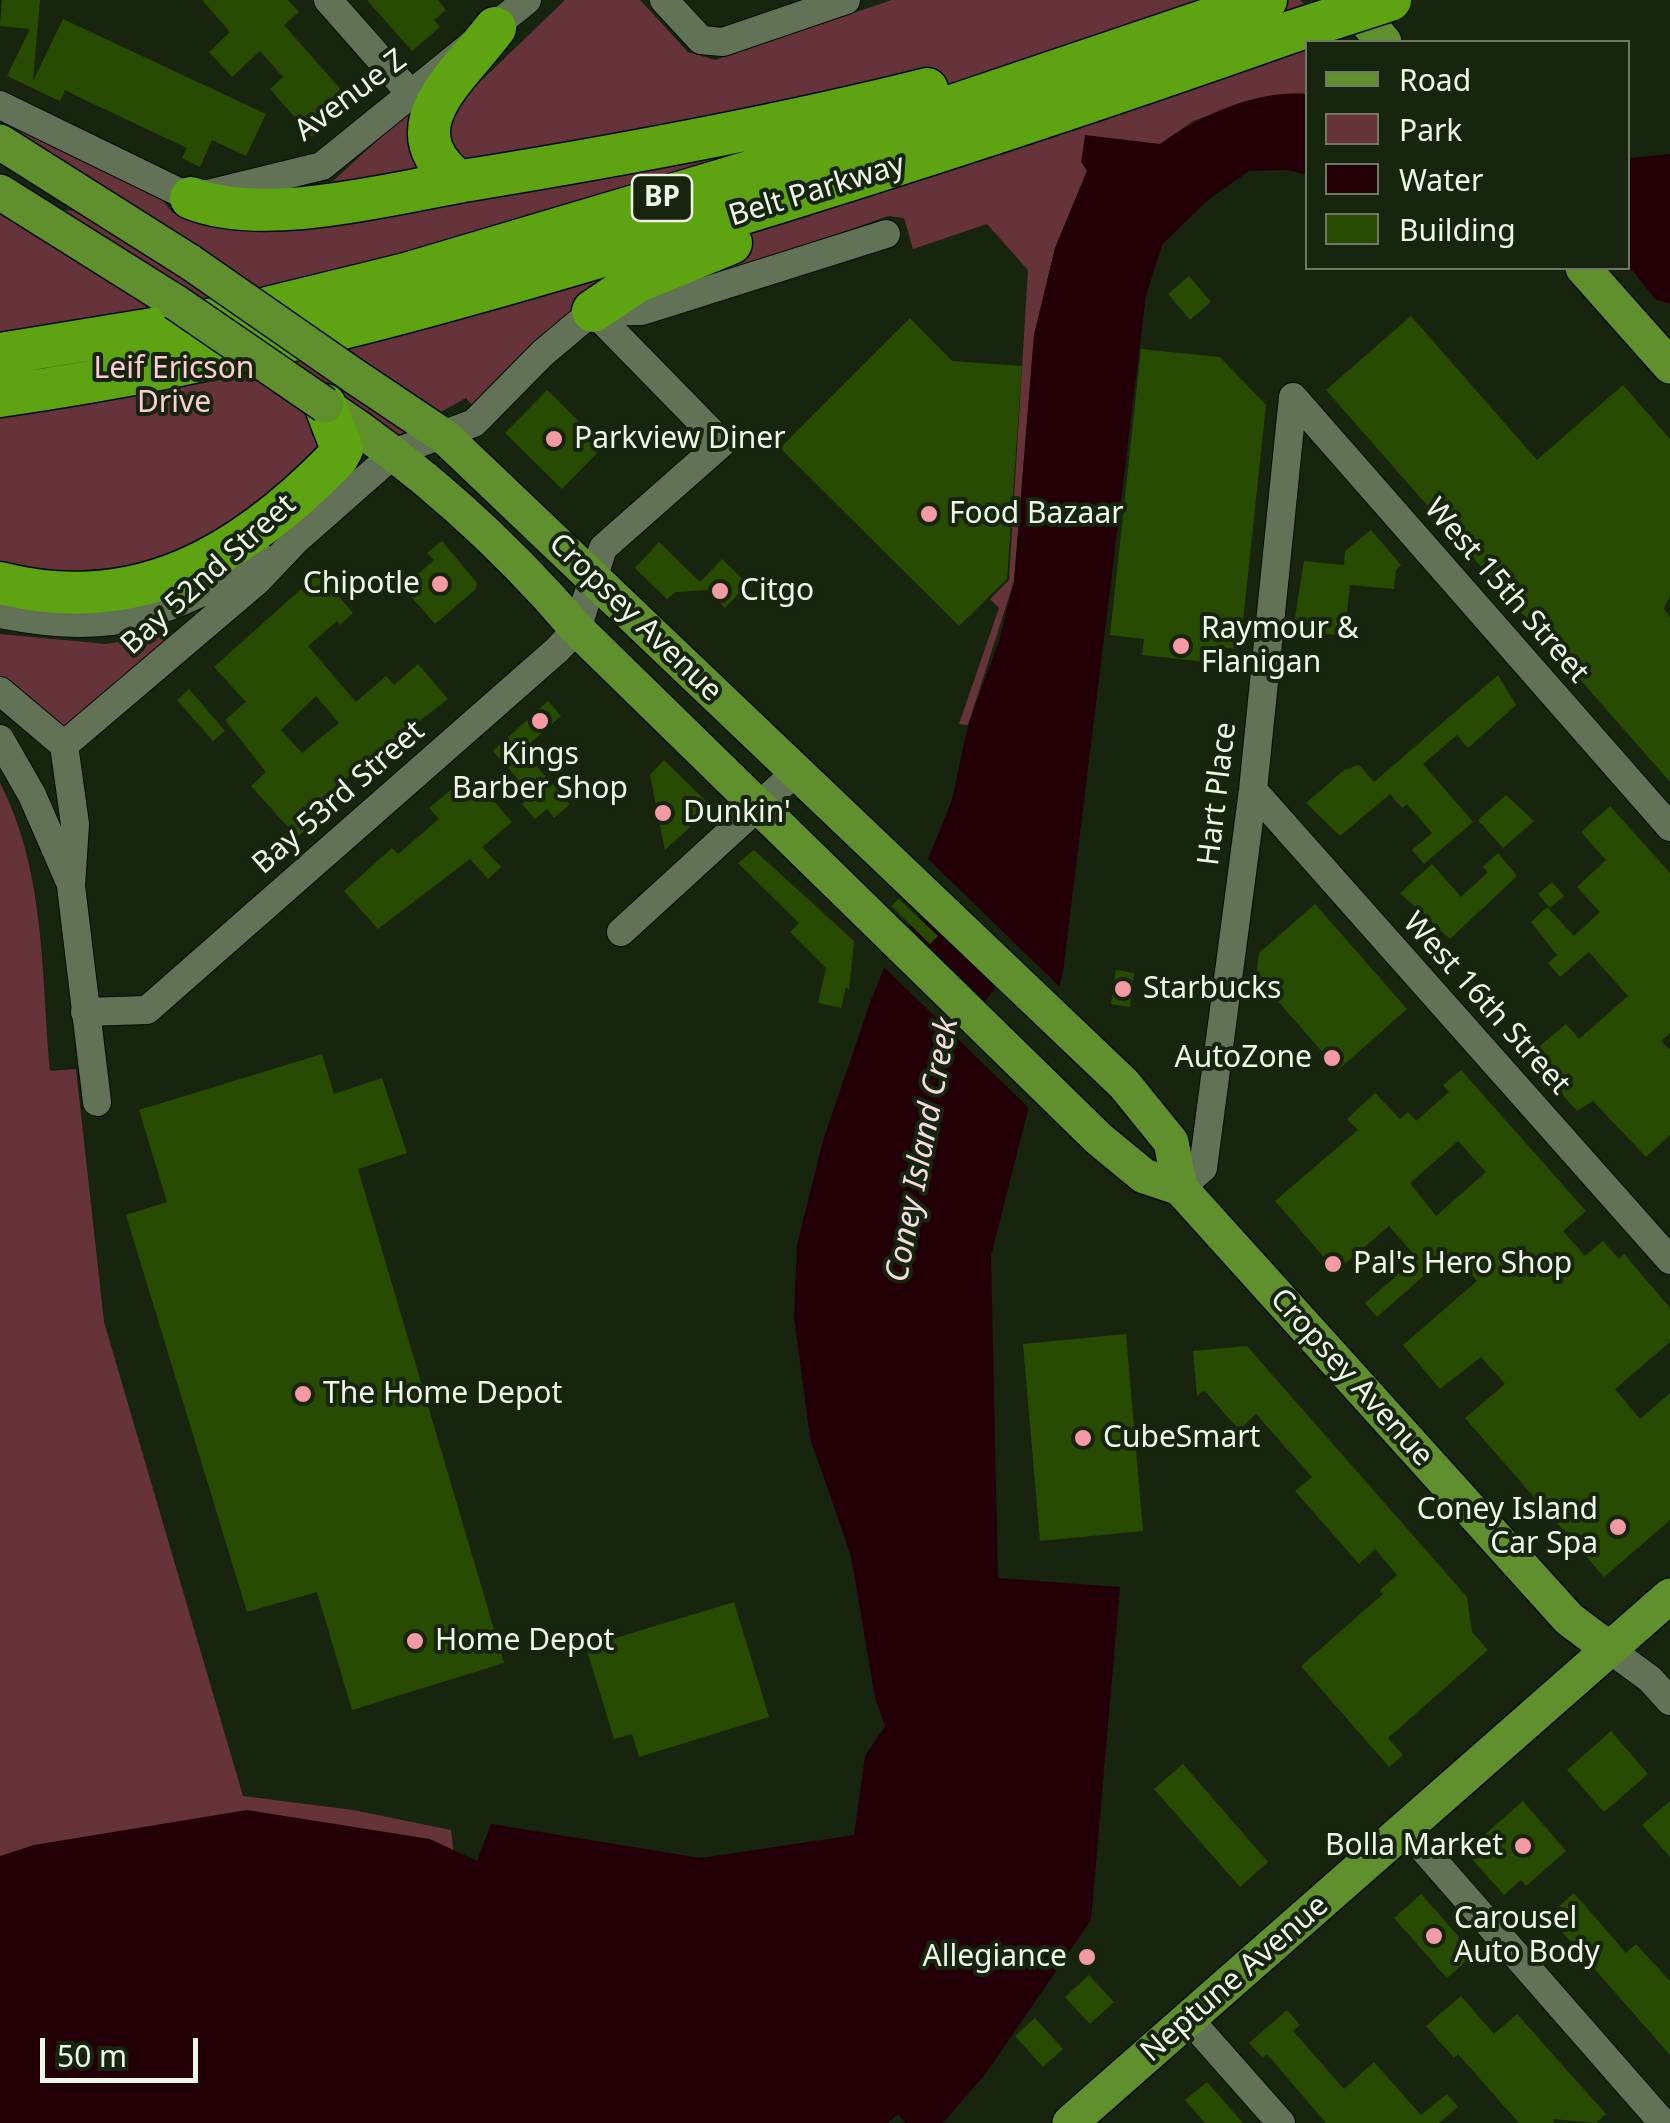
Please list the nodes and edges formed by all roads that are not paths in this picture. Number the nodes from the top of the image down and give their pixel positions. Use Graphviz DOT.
graph roads {
  1 [pos="328,0"];
  2 [pos="527,0"];
  3 [pos="664,0"];
  4 [pos="846,0"];
  5 [pos="1266,0"];
  6 [pos="1348,0"];
  7 [pos="496,28"];
  8 [pos="1385,28"];
  9 [pos="1341,40"];
  10 [pos="1305,50"];
  11 [pos="987,85"];
  12 [pos="410,93"];
  13 [pos="0,105"];
  14 [pos="1014,130"];
  15 [pos="0,142"];
  16 [pos="460,182"];
  17 [pos="0,192"];
  18 [pos="191,198"];
  19 [pos="886,234"];
  20 [pos="1585,270"];
  21 [pos="594,311"];
  22 [pos="0,341"];
  23 [pos="87,341"];
  24 [pos="0,354"];
  25 [pos="1670,366"];
  26 [pos="340,391"];
  27 [pos="0,396"];
  28 [pos="1292,397"];
  29 [pos="445,437"];
  30 [pos="396,452"];
  31 [pos="296,541"];
  32 [pos="594,576"];
  33 [pos="0,583"];
  34 [pos="0,614"];
  35 [pos="578,630"];
  36 [pos="0,692"];
  37 [pos="0,740"];
  38 [pos="64,745"];
  39 [pos="797,771"];
  40 [pos="1253,790"];
  41 [pos="759,807"];
  42 [pos="1670,827"];
  43 [pos="72,886"];
  44 [pos="621,932"];
  45 [pos="85,1012"];
  46 [pos="97,1102"];
  47 [pos="1180,1188"];
  48 [pos="1670,1260"];
  49 [pos="1670,1596"];
  50 [pos="1609,1649"];
  51 [pos="1670,1700"];
  52 [pos="1406,1828"];
  53 [pos="1189,2020"];
  54 [pos="1070,2123"];
  55 [pos="1280,2123"];
  56 [pos="1663,2123"];
  1 -- 12 [label="street"];
  2 -- 7 [label="street, Avenue Z"];
  3 -- 4 [label="street"];
  5 -- 11 [label="highway"];
  6 -- 8 [label="main road"];
  7 -- 12 [label="street, Avenue Z"];
  7 -- 16 [label="highway"];
  8 -- 9 [label="highway, Belt Parkway / BP, bridge"];
  10 -- 14 [label="highway, Belt Parkway / BP, bridge"];
  11 -- 16 [label="highway"];
  11 -- 23 [label="highway, Belt Parkway / BP"];
  12 -- 18 [label="street, Avenue Z"];
  13 -- 18 [label="street"];
  14 -- 21 [label="highway"];
  14 -- 27 [label="highway, Belt Parkway / BP"];
  15 -- 26 [label="main road, Cropsey Avenue, bridge"];
  16 -- 18 [label="highway"];
  17 -- 26 [label="main road, Cropsey Avenue, bridge"];
  19 -- 21 [label="street"];
  20 -- 25 [label="main road"];
  21 -- 29 [label="street"];
  21 -- 32 [label="street"];
  22 -- 23 [label="highway"];
  23 -- 24 [label="highway, Belt Parkway / BP"];
  26 -- 29 [label="main road, Cropsey Avenue"];
  26 -- 30 [label="main road, Cropsey Avenue"];
  26 -- 33 [label="highway"];
  28 -- 40 [label="street, Hart Place"];
  28 -- 42 [label="street, West 15th Street"];
  29 -- 30 [label="street"];
  29 -- 32 [label="main road, Cropsey Avenue"];
  30 -- 31 [label="street, Bay 52nd Street"];
  30 -- 35 [label="main road, Cropsey Avenue"];
  31 -- 34 [label="street"];
  31 -- 38 [label="street, Bay 52nd Street"];
  32 -- 35 [label="street"];
  32 -- 39 [label="main road, Cropsey Avenue"];
  35 -- 41 [label="main road, Cropsey Avenue"];
  35 -- 45 [label="street, Bay 53rd Street"];
  36 -- 38 [label="street"];
  37 -- 43 [label="street"];
  38 -- 43 [label="street"];
  39 -- 41 [label="street"];
  39 -- 47 [label="main road, Cropsey Avenue"];
  40 -- 47 [label="street, Hart Place"];
  40 -- 48 [label="street, West 16th Street"];
  41 -- 44 [label="street"];
  41 -- 47 [label="main road, Cropsey Avenue"];
  43 -- 45 [label="street"];
  45 -- 46 [label="street"];
  47 -- 50 [label="main road, Cropsey Avenue"];
  49 -- 50 [label="main road, Neptune Avenue"];
  50 -- 51 [label="street"];
  50 -- 52 [label="main road, Neptune Avenue"];
  52 -- 53 [label="main road, Neptune Avenue"];
  52 -- 56 [label="street"];
  53 -- 54 [label="main road, Neptune Avenue"];
  53 -- 55 [label="street"];
}
